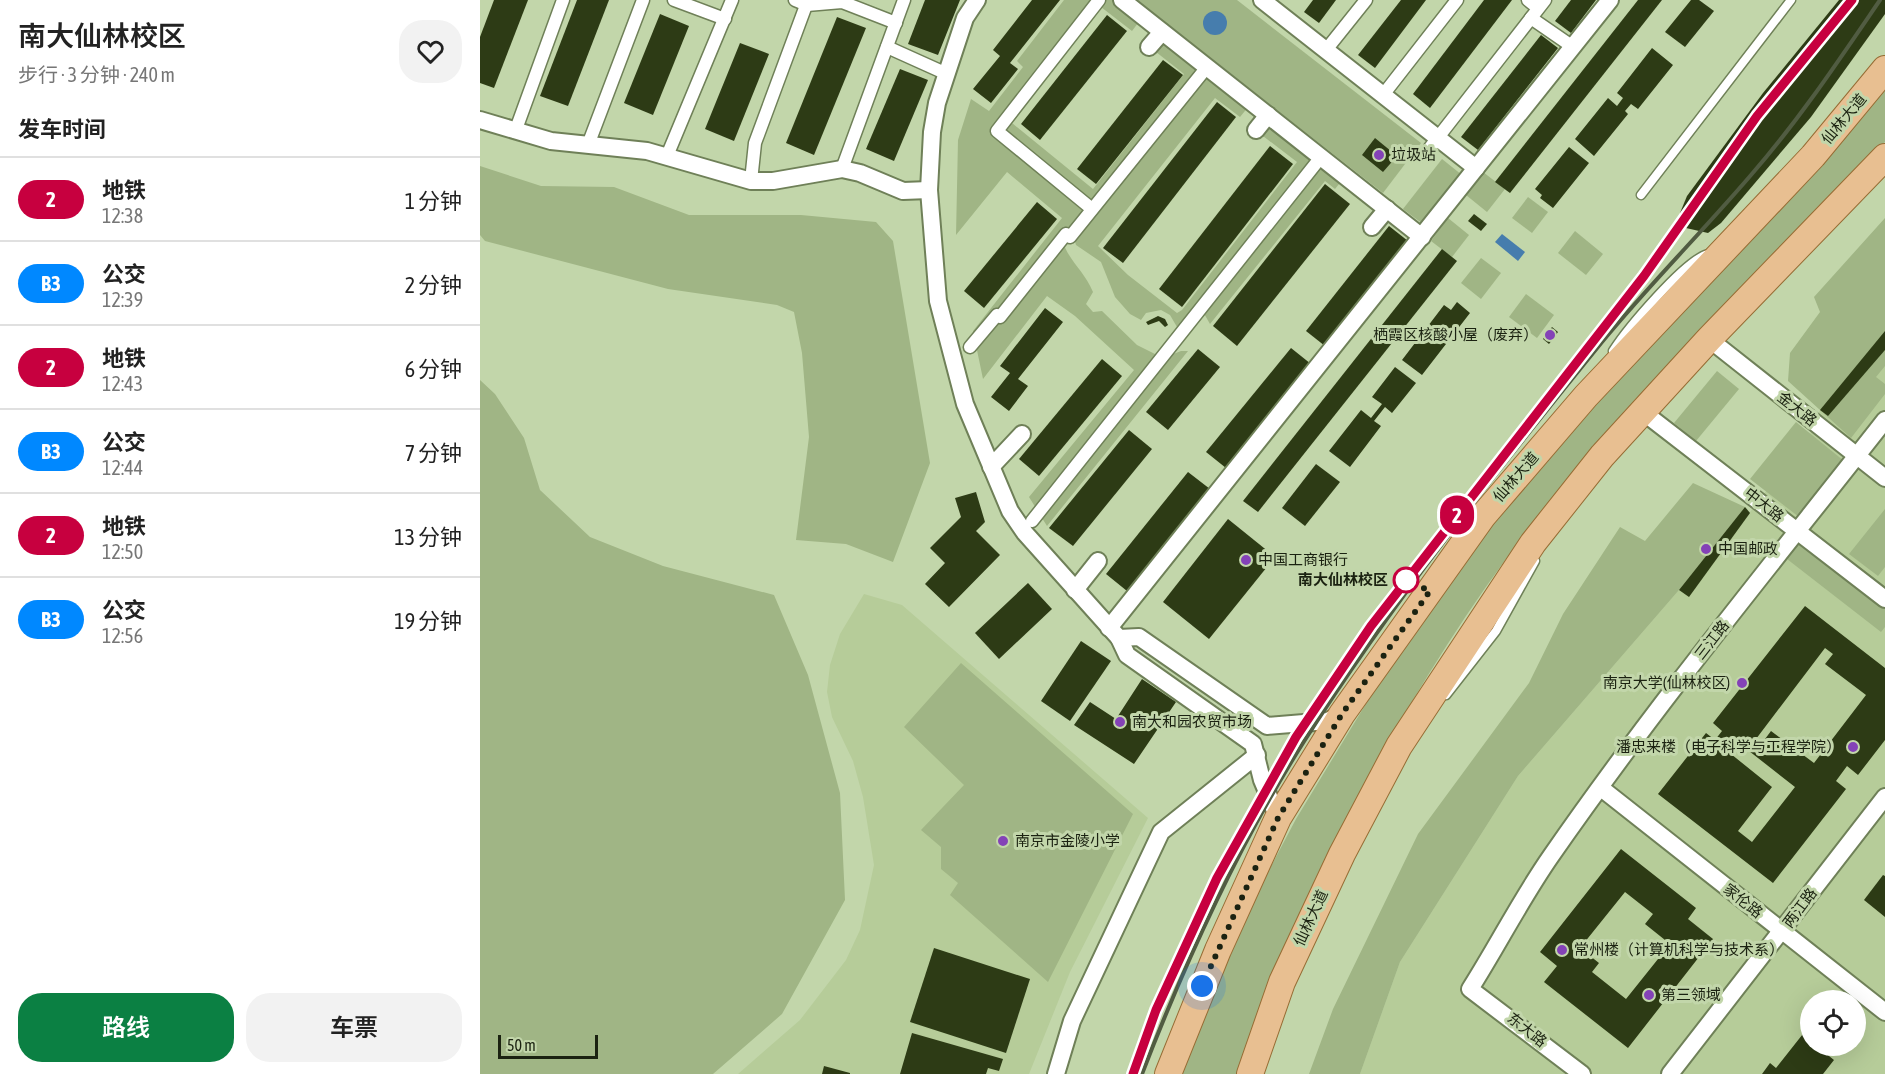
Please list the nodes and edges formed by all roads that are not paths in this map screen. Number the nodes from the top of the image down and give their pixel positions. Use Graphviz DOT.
graph roads {
  1 [pos="563,0"];
  2 [pos="643,0"];
  3 [pos="674,0"];
  4 [pos="732,0"];
  5 [pos="904,0"];
  6 [pos="977,0"];
  7 [pos="1099,0"];
  8 [pos="1122,0"];
  9 [pos="1366,0"];
  10 [pos="1457,0"];
  11 [pos="1528,0"];
  12 [pos="1610,0"];
  13 [pos="1791,0"];
  14 [pos="804,2"];
  15 [pos="1274,3"];
  16 [pos="1538,9"];
  17 [pos="725,19"];
  18 [pos="896,23"];
  19 [pos="1162,32"];
  20 [pos="887,47"];
  21 [pos="1149,47"];
  22 [pos="1573,47"];
  23 [pos="1326,50"];
  24 [pos="1207,67"];
  25 [pos="1885,69"];
  26 [pos="947,74"];
  27 [pos="1383,95"];
  28 [pos="1268,115"];
  29 [pos="480,120"];
  30 [pos="1256,130"];
  31 [pos="515,132"];
  32 [pos="1434,144"];
  33 [pos="588,145"];
  34 [pos="667,156"];
  35 [pos="1885,157"];
  36 [pos="1322,158"];
  37 [pos="1476,168"];
  38 [pos="842,169"];
  39 [pos="751,181"];
  40 [pos="929,190"];
  41 [pos="1641,195"];
  42 [pos="1387,209"];
  43 [pos="1092,210"];
  44 [pos="1372,227"];
  45 [pos="1422,237"];
  46 [pos="1709,339"];
  47 [pos="970,347"];
  48 [pos="1643,412"];
  49 [pos="1885,420"];
  50 [pos="1022,434"];
  51 [pos="1857,456"];
  52 [pos="992,467"];
  53 [pos="1885,478"];
  54 [pos="1032,521"];
  55 [pos="1798,531"];
  56 [pos="1098,561"];
  57 [pos="1075,590"];
  58 [pos="1885,599"];
  59 [pos="1114,633"];
  60 [pos="1342,714"];
  61 [pos="1257,755"];
  62 [pos="1601,789"];
  63 [pos="1885,797"];
  64 [pos="1278,818"];
  65 [pos="1782,932"];
  66 [pos="1470,988"];
  67 [pos="1885,1012"];
  68 [pos="1056,1074"];
  69 [pos="1168,1074"];
  70 [pos="1250,1074"];
  71 [pos="1582,1074"];
  72 [pos="1670,1074"];
  1 -- 31 [label="street"];
  2 -- 33 [label="street"];
  3 -- 17 [label="street"];
  4 -- 17 [label="street"];
  5 -- 18 [label="street"];
  6 -- 26 [label="street"];
  7 -- 43 [label="street"];
  8 -- 19 [label="street"];
  9 -- 23 [label="street"];
  10 -- 27 [label="street"];
  11 -- 16 [label="street"];
  12 -- 22 [label="street"];
  13 -- 41 [label="lane"];
  14 -- 18 [label="street"];
  14 -- 39 [label="street"];
  15 -- 23 [label="street"];
  16 -- 22 [label="street"];
  16 -- 32 [label="street"];
  17 -- 34 [label="street"];
  18 -- 20 [label="street"];
  19 -- 21 [label="street"];
  19 -- 24 [label="street"];
  20 -- 26 [label="street"];
  20 -- 38 [label="street"];
  22 -- 37 [label="street"];
  23 -- 27 [label="street"];
  24 -- 28 [label="street"];
  24 -- 43 [label="street"];
  25 -- 60 [label="main road, 仙林大道"];
  26 -- 40 [label="street"];
  27 -- 32 [label="street"];
  28 -- 30 [label="street"];
  28 -- 36 [label="street"];
  29 -- 31 [label="street"];
  31 -- 33 [label="street"];
  32 -- 37 [label="street"];
  33 -- 34 [label="street"];
  34 -- 39 [label="street"];
  35 -- 46 [label="main road, 仙林大道"];
  36 -- 42 [label="street"];
  36 -- 54 [label="street"];
  37 -- 45 [label="street"];
  38 -- 39 [label="street"];
  38 -- 40 [label="street"];
  40 -- 52 [label="street"];
  42 -- 44 [label="street"];
  42 -- 45 [label="street"];
  43 -- 47 [label="street"];
  45 -- 59 [label="street"];
  46 -- 48 [label="main road, 仙林大道"];
  46 -- 51 [label="street, 金大路"];
  48 -- 55 [label="street, 中大路"];
  48 -- 70 [label="main road, 仙林大道"];
  49 -- 51 [label="street, 三江路"];
  50 -- 52 [label="street"];
  51 -- 53 [label="street, 金大路"];
  51 -- 55 [label="street, 三江路"];
  52 -- 57 [label="street"];
  55 -- 58 [label="street, 中大路"];
  55 -- 62 [label="street, 三江路"];
  56 -- 57 [label="street"];
  57 -- 59 [label="street"];
  59 -- 60 [label="street"];
  59 -- 61 [label="street"];
  60 -- 64 [label="main road, 仙林大道"];
  61 -- 64 [label="street"];
  61 -- 68 [label="street"];
  62 -- 65 [label="street, 家伦路"];
  62 -- 66 [label="street, 三江路"];
  63 -- 65 [label="street, 两江路"];
  64 -- 69 [label="main road, 仙林大道"];
  65 -- 67 [label="street, 家伦路"];
  65 -- 72 [label="street, 两江路"];
  66 -- 71 [label="street, 东大路"];
}
